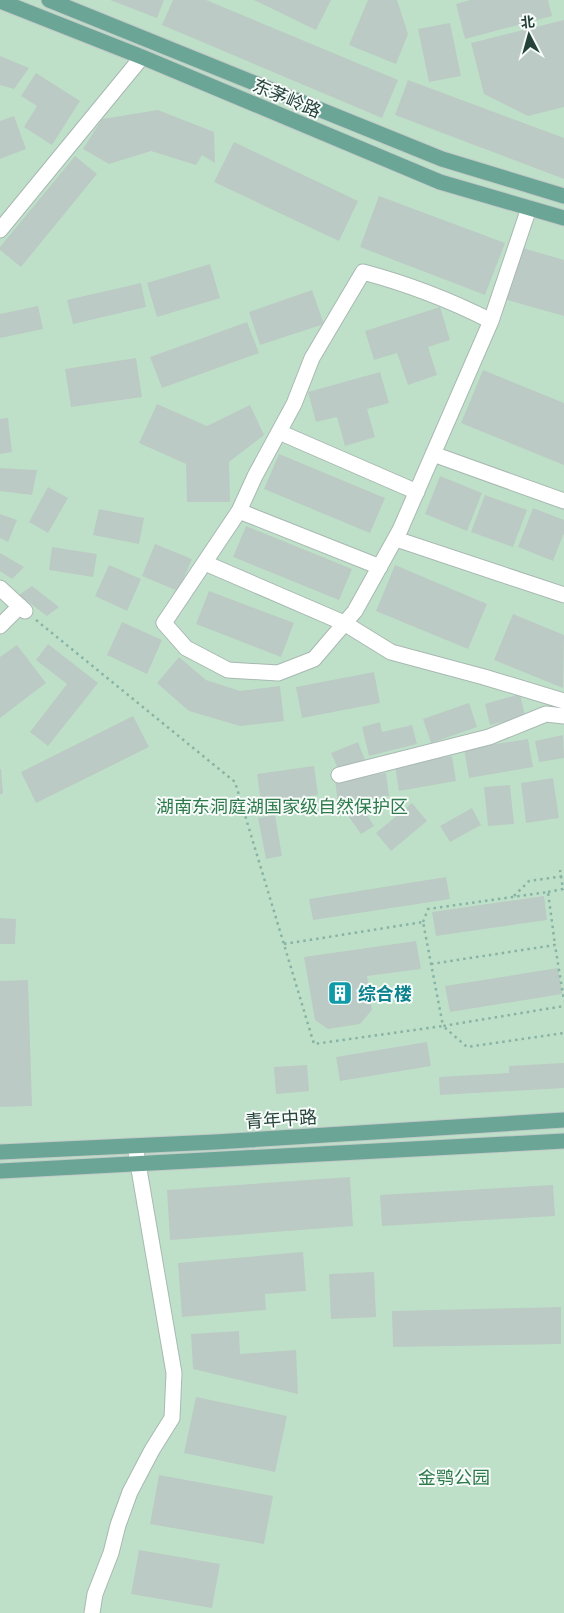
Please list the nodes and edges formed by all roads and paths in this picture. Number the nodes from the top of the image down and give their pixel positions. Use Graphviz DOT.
graph roads {
  1 [pos="49,0"];
  2 [pos="0,1"];
  3 [pos="142,57"];
  4 [pos="564,196"];
  5 [pos="529,208"];
  6 [pos="564,218"];
  7 [pos="0,230"];
  8 [pos="491,321"];
  9 [pos="278,432"];
  10 [pos="433,454"];
  11 [pos="417,492"];
  12 [pos="564,501"];
  13 [pos="239,512"];
  14 [pos="396,538"];
  15 [pos="205,563"];
  16 [pos="380,567"];
  17 [pos="0,588"];
  18 [pos="564,595"];
  19 [pos="22,609"];
  20 [pos="344,623"];
  21 [pos="0,626"];
  22 [pos="564,701"];
  23 [pos="564,716"];
  24 [pos="339,775"];
  25 [pos="560,870"];
  26 [pos="564,876"];
  27 [pos="548,892"];
  28 [pos="513,897"];
  29 [pos="423,922"];
  30 [pos="284,944"];
  31 [pos="555,945"];
  32 [pos="431,964"];
  33 [pos="564,1000"];
  34 [pos="564,1006"];
  35 [pos="443,1026"];
  36 [pos="564,1033"];
  37 [pos="564,1120"];
  38 [pos="564,1141"];
  39 [pos="135,1146"];
  40 [pos="0,1152"];
  41 [pos="138,1164"];
  42 [pos="0,1171"];
  43 [pos="92,1613"];
  1 -- 4 [label="main road, 东茅岭路"];
  2 -- 3 [label="main road, 东茅岭路"];
  3 -- 5 [label="main road, 东茅岭路"];
  3 -- 7 [label="street"];
  5 -- 6 [label="main road, 东茅岭路"];
  5 -- 8 [label="street"];
  8 -- 9 [label="street"];
  8 -- 10 [label="street"];
  9 -- 11 [label="street"];
  9 -- 13 [label="street"];
  10 -- 11 [label="street"];
  10 -- 12 [label="street"];
  11 -- 14 [label="street"];
  13 -- 15 [label="street"];
  13 -- 16 [label="street"];
  14 -- 16 [label="street"];
  14 -- 18 [label="street"];
  15 -- 20 [label="street"];
  15 -- 20 [label="street"];
  16 -- 20 [label="street"];
  17 -- 19 [label="street"];
  19 -- 21 [label="street"];
  19 -- 30 [label="path"];
  20 -- 22 [label="street"];
  23 -- 24 [label="street"];
  25 -- 27 [label="path"];
  26 -- 28 [label="path"];
  27 -- 28 [label="path"];
  27 -- 31 [label="path"];
  28 -- 29 [label="path"];
  29 -- 30 [label="path"];
  29 -- 32 [label="path"];
  30 -- 35 [label="path"];
  31 -- 32 [label="path"];
  31 -- 33 [label="path"];
  32 -- 35 [label="path"];
  34 -- 35 [label="path"];
  35 -- 36 [label="path"];
  37 -- 39 [label="main road, 青年中路"];
  38 -- 41 [label="main road, 青年中路"];
  39 -- 40 [label="main road, 青年中路"];
  39 -- 41 [label="street"];
  41 -- 42 [label="main road, 青年中路"];
  41 -- 43 [label="street"];
}
